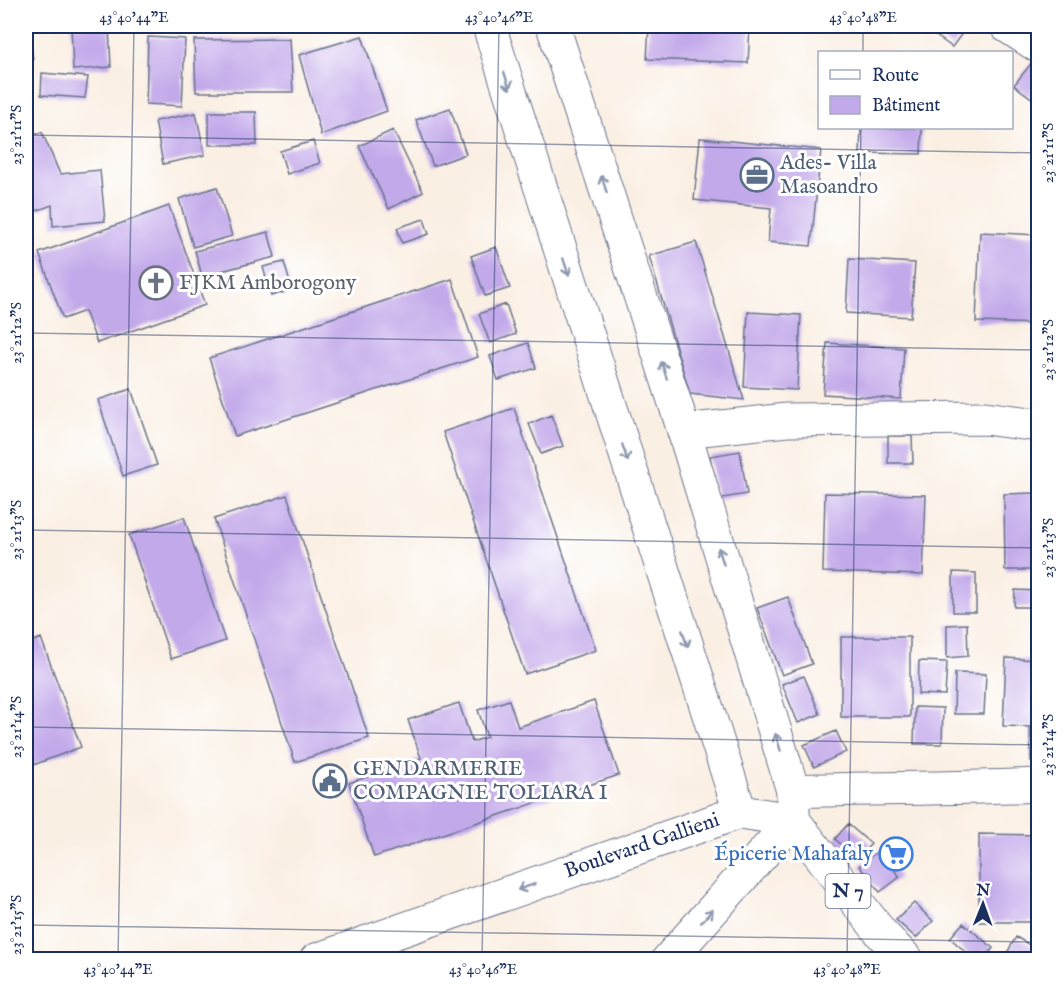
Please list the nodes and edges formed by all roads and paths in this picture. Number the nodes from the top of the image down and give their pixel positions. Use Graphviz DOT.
graph roads {
  1 [pos="489,26"];
  2 [pos="553,26"];
  3 [pos="1007,26"];
  4 [pos="1038,46"];
  5 [pos="1038,425"];
  6 [pos="684,431"];
  7 [pos="1038,785"];
  8 [pos="793,805"];
  9 [pos="740,812"];
  10 [pos="316,960"];
  11 [pos="668,960"];
  12 [pos="907,960"];
  1 -- 9 [label="main road, one-way"];
  6 -- 2 [label="main road, one-way"];
  3 -- 4 [label="main road"];
  5 -- 6 [label="main road"];
  8 -- 6 [label="main road, one-way"];
  7 -- 8 [label="main road, Boulevard Gallieni"];
  8 -- 9 [label="main road, Boulevard Gallieni"];
  11 -- 8 [label="main road, one-way"];
  8 -- 12 [label="main road, N 7"];
  9 -- 10 [label="main road, Boulevard Gallieni, one-way"];
}
